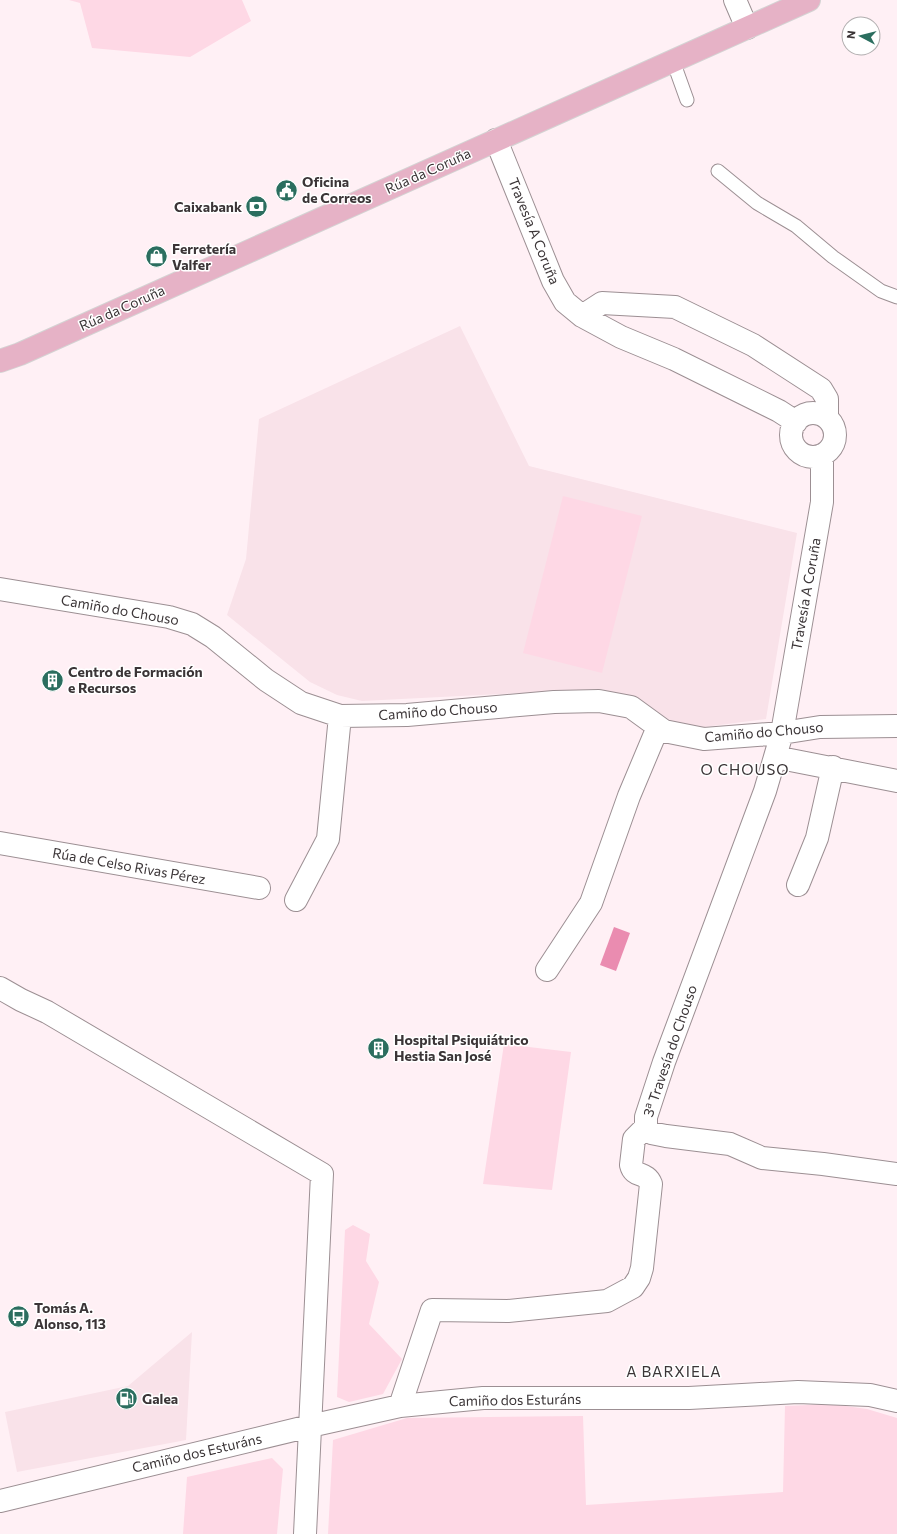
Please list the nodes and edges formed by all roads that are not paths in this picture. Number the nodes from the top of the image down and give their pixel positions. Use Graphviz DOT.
graph roads {
  1 [pos="735,0"];
  2 [pos="809,0"];
  3 [pos="747,28"];
  4 [pos="673,61"];
  5 [pos="687,100"];
  6 [pos="496,140"];
  7 [pos="718,171"];
  8 [pos="897,297"];
  9 [pos="582,316"];
  10 [pos="0,361"];
  11 [pos="826,417"];
  12 [pos="796,422"];
  13 [pos="822,455"];
  14 [pos="0,589"];
  15 [pos="340,716"];
  16 [pos="897,726"];
  17 [pos="658,727"];
  18 [pos="782,733"];
  19 [pos="775,757"];
  20 [pos="833,768"];
  21 [pos="897,781"];
  22 [pos="0,843"];
  23 [pos="798,885"];
  24 [pos="259,888"];
  25 [pos="296,900"];
  26 [pos="547,970"];
  27 [pos="0,988"];
  28 [pos="10,1002"];
  29 [pos="646,1127"];
  30 [pos="897,1174"];
  31 [pos="897,1401"];
  32 [pos="400,1406"];
  33 [pos="310,1426"];
  34 [pos="0,1500"];
  35 [pos="305,1534"];
  1 -- 3 [label="street"];
  2 -- 3 [label="main road, Rúa da Coruña"];
  3 -- 4 [label="main road, Rúa da Coruña"];
  4 -- 5 [label="lane"];
  4 -- 6 [label="main road, Rúa da Coruña"];
  6 -- 9 [label="street, Travesía A Coruña"];
  6 -- 10 [label="main road, Rúa da Coruña"];
  7 -- 8 [label="lane"];
  9 -- 11 [label="street"];
  9 -- 12 [label="street, Travesía A Coruña"];
  11 -- 12 [label="street"];
  11 -- 13 [label="street"];
  12 -- 13 [label="street"];
  13 -- 18 [label="street, Travesía A Coruña"];
  14 -- 15 [label="street, Camiño do Chouso"];
  15 -- 17 [label="street, Camiño do Chouso"];
  15 -- 25 [label="street"];
  16 -- 18 [label="street, Camiño do Chouso"];
  17 -- 18 [label="street, Camiño do Chouso"];
  17 -- 26 [label="street"];
  18 -- 19 [label="street, 3ª Travesía do Chouso"];
  19 -- 20 [label="street"];
  19 -- 29 [label="street, 3ª Travesía do Chouso"];
  20 -- 21 [label="street"];
  20 -- 23 [label="street"];
  22 -- 24 [label="street, Rúa de Celso Rivas Pérez"];
  27 -- 28 [label="street"];
  28 -- 33 [label="street"];
  29 -- 30 [label="street, 3ª Travesía do Chouso"];
  29 -- 32 [label="street"];
  31 -- 32 [label="street, Camiño dos Esturáns"];
  32 -- 33 [label="street, Camiño dos Esturáns"];
  33 -- 34 [label="street, Camiño dos Esturáns"];
  33 -- 35 [label="street"];
}
